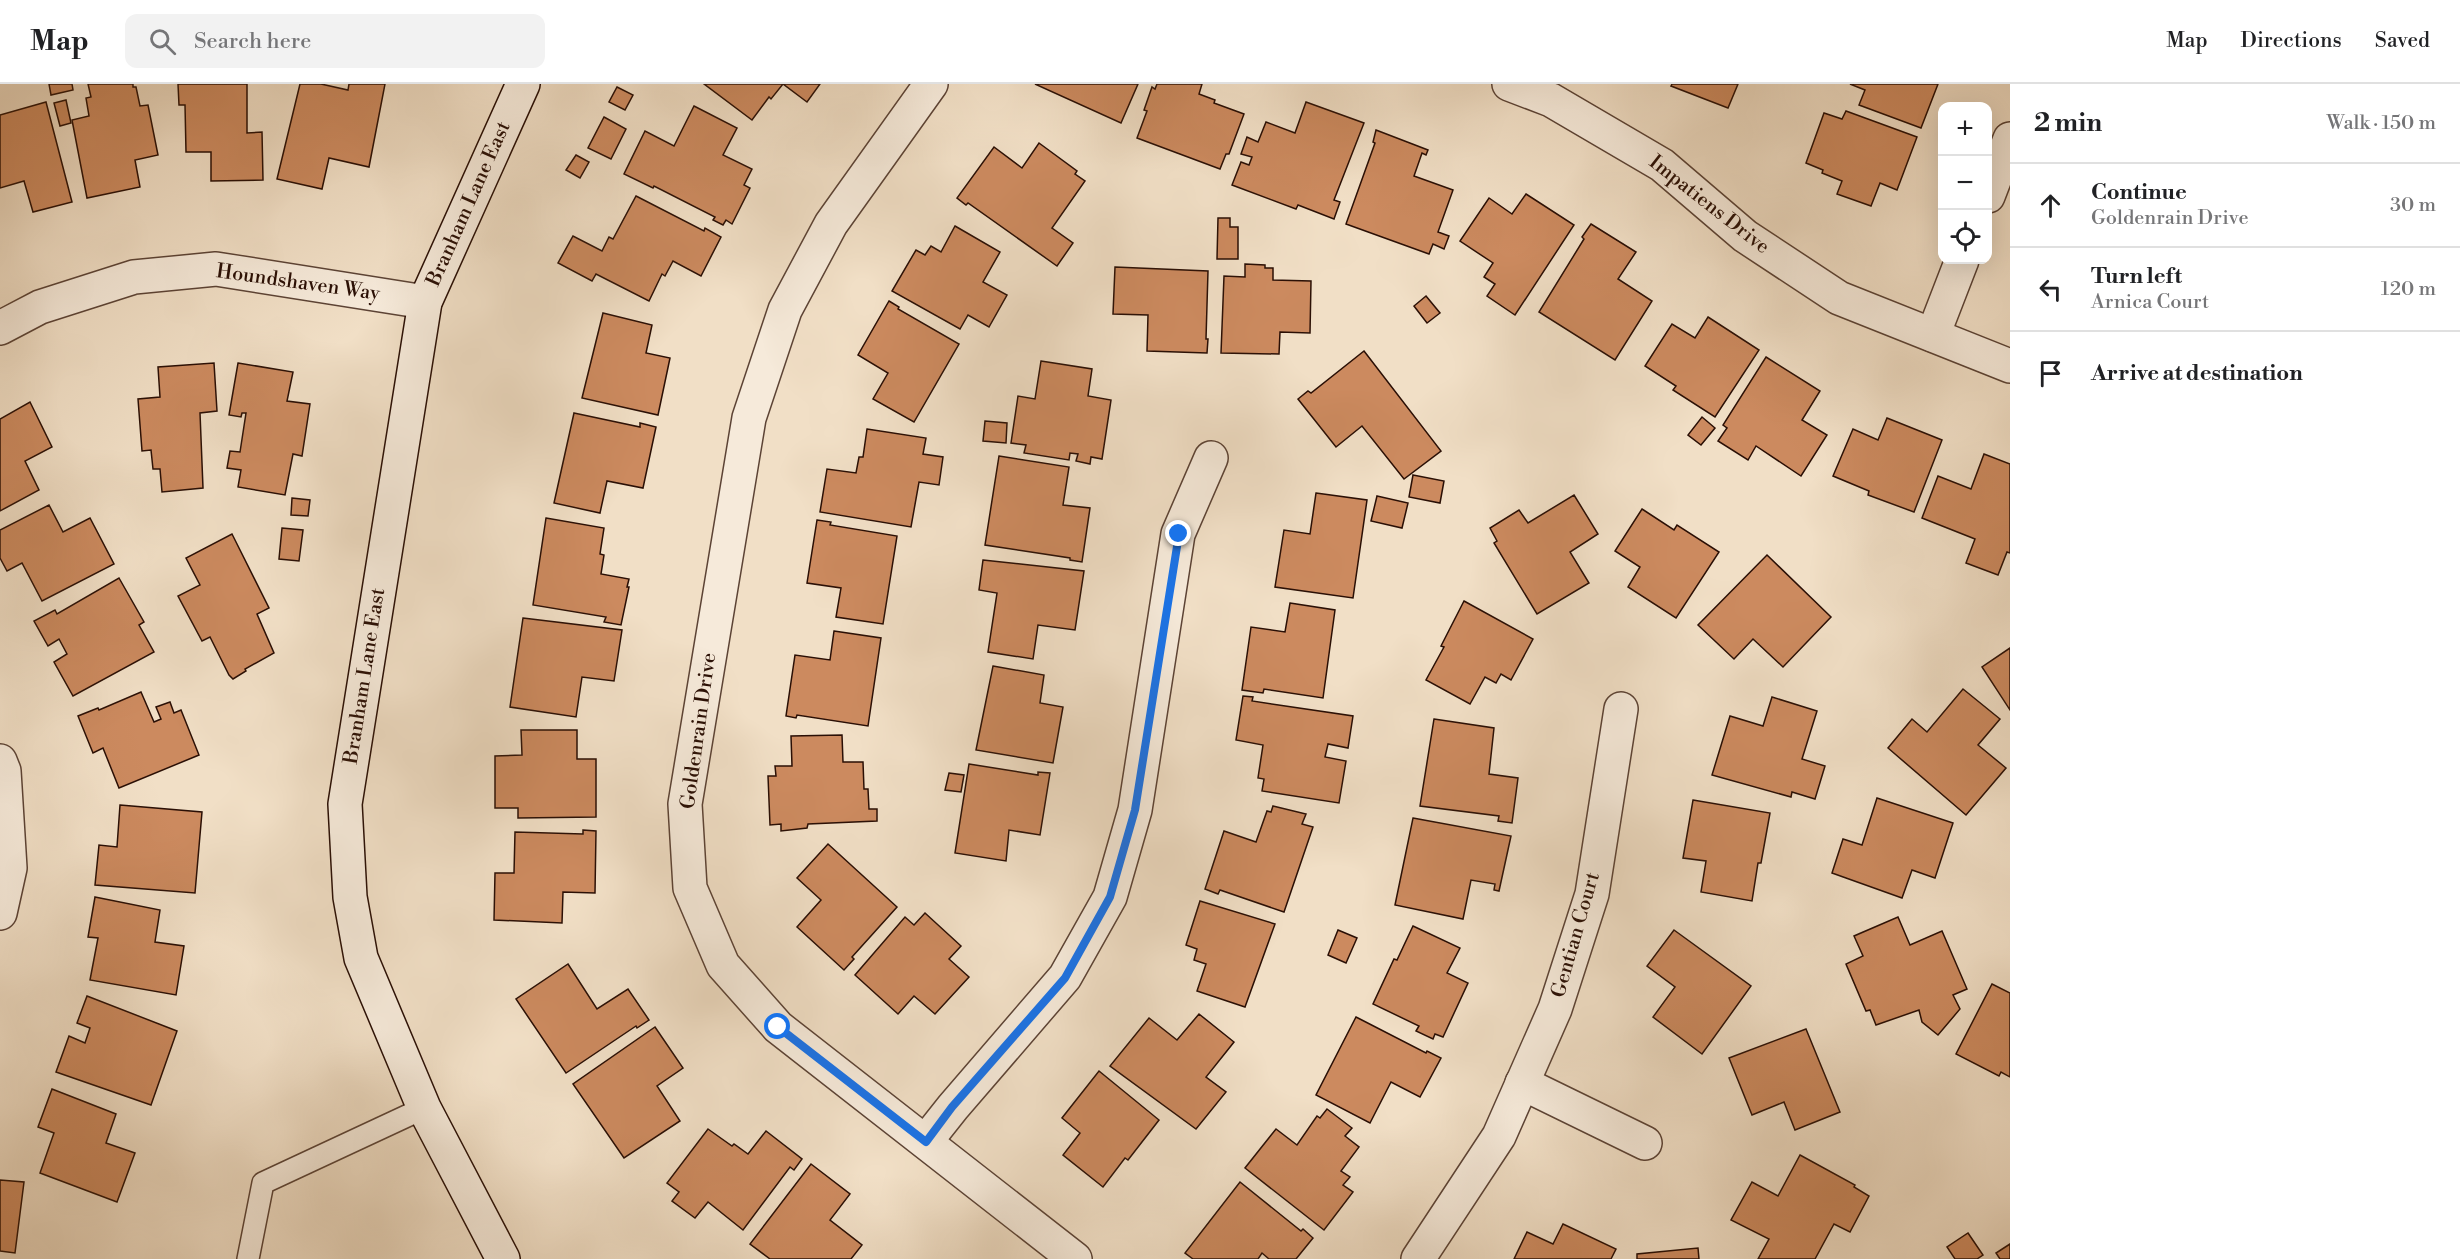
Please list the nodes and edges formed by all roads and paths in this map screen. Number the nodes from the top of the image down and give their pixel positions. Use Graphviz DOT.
graph roads {
  1 [pos="523,84"];
  2 [pos="931,84"];
  3 [pos="1509,84"];
  4 [pos="1554,92"];
  5 [pos="2010,139"];
  6 [pos="1992,186"];
  7 [pos="1961,264"];
  8 [pos="425,302"];
  9 [pos="0,328"];
  10 [pos="1934,335"];
  11 [pos="2010,366"];
  12 [pos="1211,458"];
  13 [pos="1621,709"];
  14 [pos="0,760"];
  15 [pos="0,913"];
  16 [pos="1522,1083"];
  17 [pos="424,1108"];
  18 [pos="926,1142"];
  19 [pos="1646,1143"];
  20 [pos="248,1259"];
  21 [pos="503,1259"];
  22 [pos="1075,1259"];
  23 [pos="1418,1259"];
  1 -- 8 [label="street, Branham Lane East"];
  2 -- 18 [label="street, Goldenrain Drive"];
  3 -- 4 [label="street, Impatiens Drive"];
  4 -- 10 [label="street, Impatiens Drive"];
  5 -- 6 [label="street"];
  7 -- 10 [label="street"];
  8 -- 9 [label="street, Houndshaven Way"];
  8 -- 17 [label="street, Branham Lane East"];
  10 -- 11 [label="street, Impatiens Drive"];
  12 -- 18 [label="street"];
  13 -- 16 [label="street, Gentian Court"];
  14 -- 15 [label="street"];
  16 -- 19 [label="street"];
  16 -- 23 [label="street, Gentian Court"];
  17 -- 20 [label="lane"];
  17 -- 21 [label="street, Branham Lane East"];
  18 -- 22 [label="street, Goldenrain Drive"];
}
